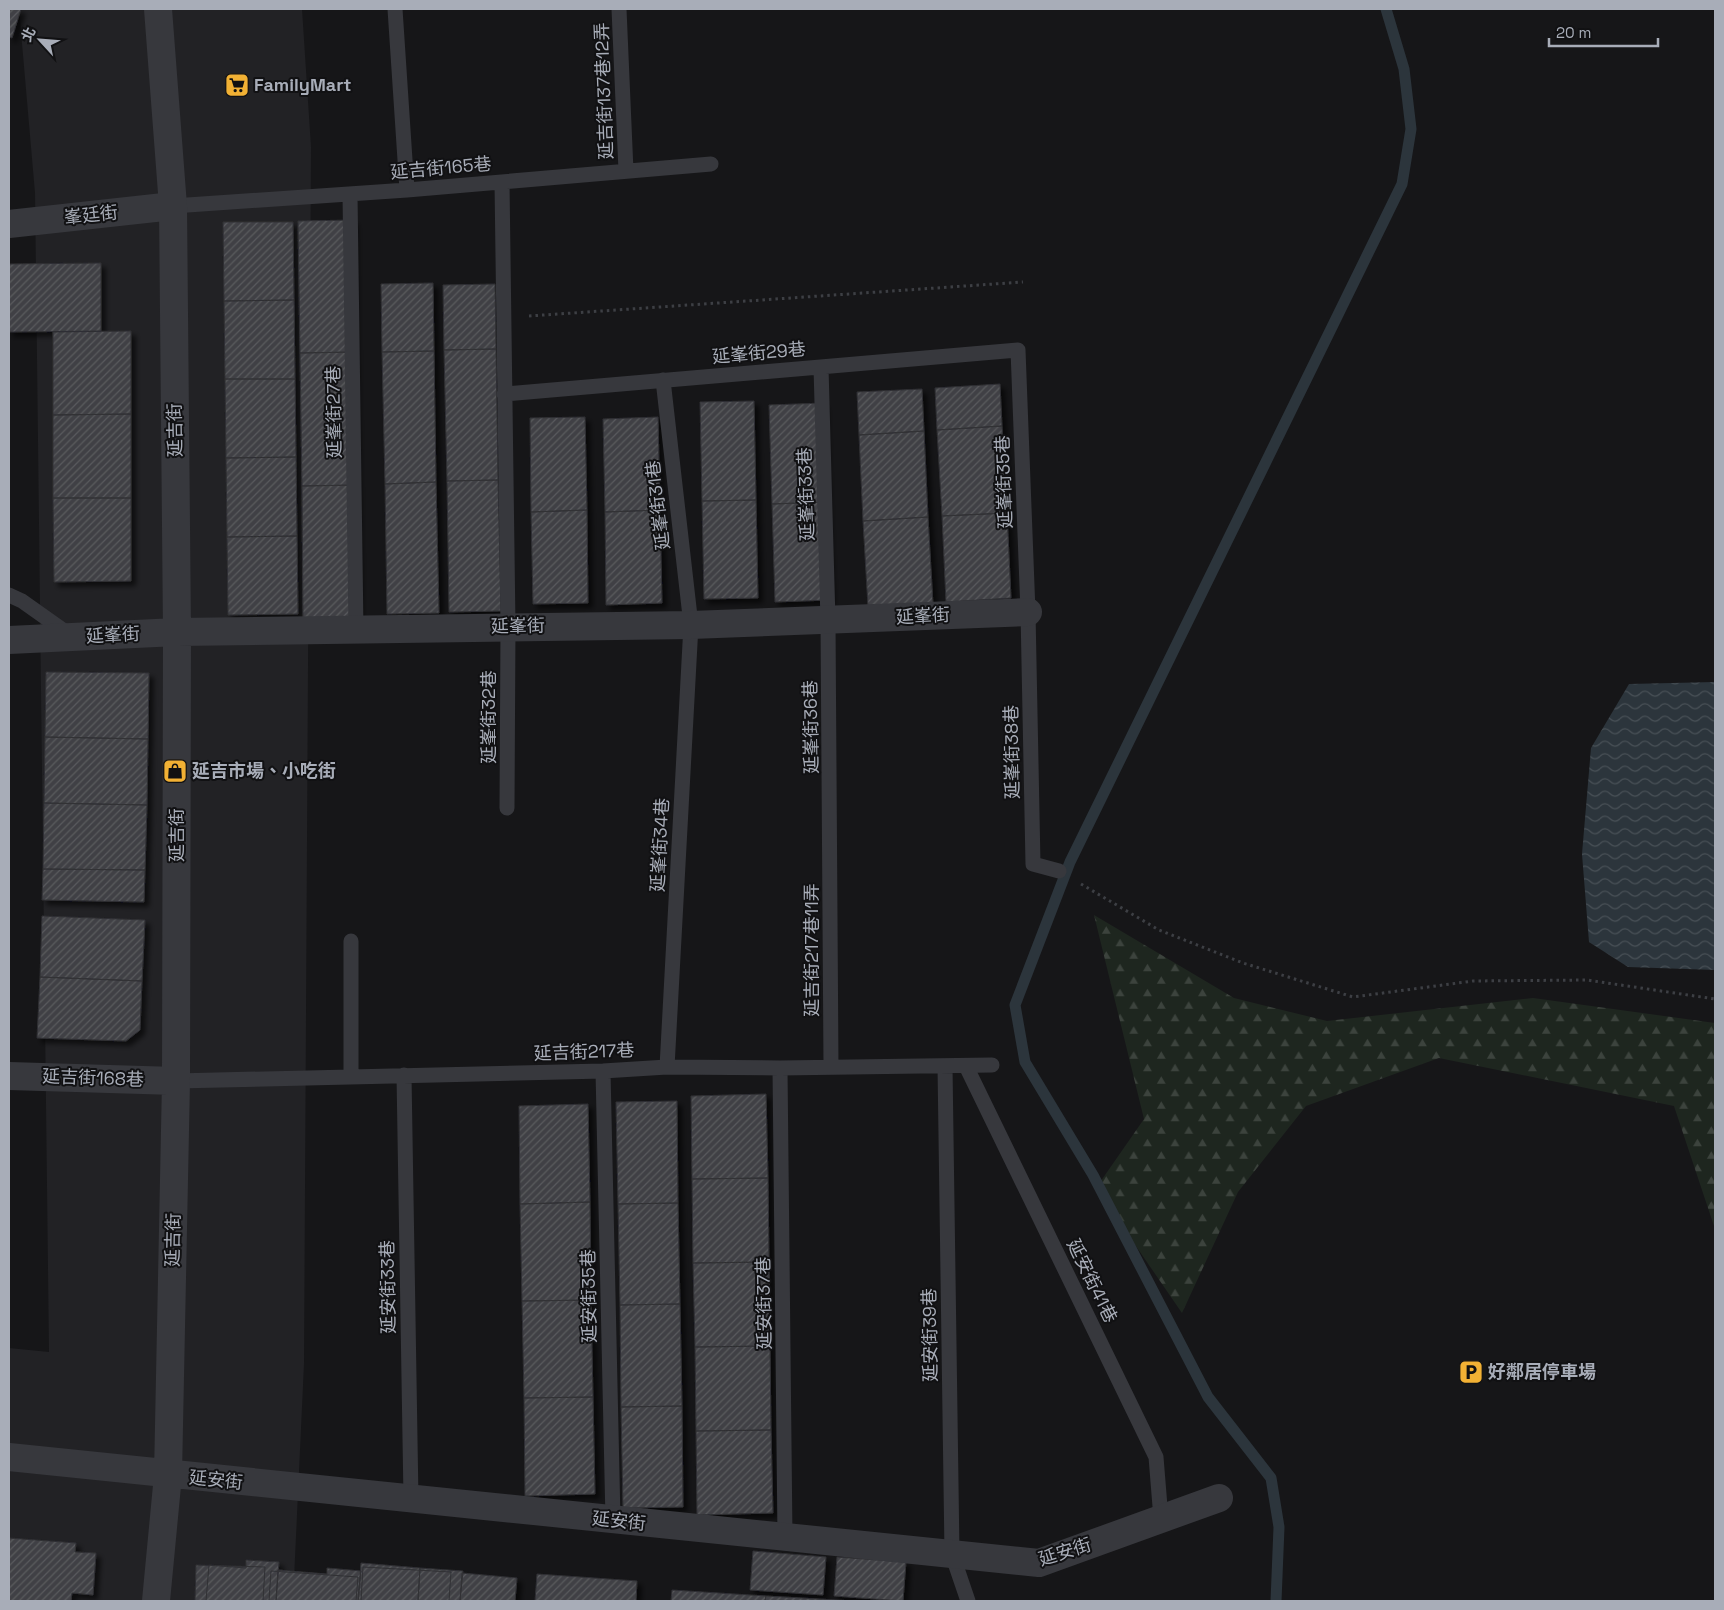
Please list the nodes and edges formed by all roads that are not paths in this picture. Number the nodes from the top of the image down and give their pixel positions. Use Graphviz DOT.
graph roads {
  1 [pos="158,9"];
  2 [pos="395,9"];
  3 [pos="619,9"];
  4 [pos="711,164"];
  5 [pos="626,172"];
  6 [pos="502,182"];
  7 [pos="407,190"];
  8 [pos="350,194"];
  9 [pos="173,206"];
  10 [pos="9,224"];
  11 [pos="1018,350"];
  12 [pos="821,367"];
  13 [pos="663,380"];
  14 [pos="504,394"];
  15 [pos="9,595"];
  16 [pos="1028,612"];
  17 [pos="828,621"];
  18 [pos="691,625"];
  19 [pos="508,626"];
  20 [pos="356,629"];
  21 [pos="177,632"];
  22 [pos="73,637"];
  23 [pos="9,640"];
  24 [pos="507,808"];
  25 [pos="831,832"];
  26 [pos="1059,871"];
  27 [pos="350,942"];
  28 [pos="992,1065"];
  29 [pos="667,1066"];
  30 [pos="945,1066"];
  31 [pos="966,1066"];
  32 [pos="831,1067"];
  33 [pos="780,1068"];
  34 [pos="603,1071"];
  35 [pos="404,1075"];
  36 [pos="9,1076"];
  37 [pos="351,1076"];
  38 [pos="176,1080"];
  39 [pos="9,1457"];
  40 [pos="168,1475"];
  41 [pos="1219,1498"];
  42 [pos="410,1499"];
  43 [pos="1161,1519"];
  44 [pos="613,1520"];
  45 [pos="785,1537"];
  46 [pos="952,1554"];
  47 [pos="156,1601"];
  48 [pos="968,1601"];
  1 -- 9 [label="street, 延吉街"];
  2 -- 7 [label="lane"];
  3 -- 5 [label="lane, 延吉街137巷12弄"];
  4 -- 5 [label="lane, 延吉街165巷"];
  5 -- 6 [label="lane, 延吉街165巷"];
  6 -- 7 [label="lane, 延吉街165巷"];
  6 -- 14 [label="lane"];
  7 -- 8 [label="lane, 延吉街165巷"];
  8 -- 9 [label="lane, 延吉街165巷"];
  8 -- 20 [label="lane, 延峯街27巷"];
  9 -- 10 [label="street, 峯廷街"];
  9 -- 21 [label="street, 延吉街"];
  11 -- 12 [label="lane, 延峯街29巷"];
  11 -- 16 [label="lane, 延峯街35巷"];
  12 -- 13 [label="lane, 延峯街29巷"];
  12 -- 17 [label="lane, 延峯街33巷"];
  13 -- 14 [label="lane, 延峯街29巷"];
  13 -- 18 [label="lane, 延峯街31巷"];
  14 -- 19 [label="lane"];
  15 -- 22 [label="lane"];
  16 -- 17 [label="street, 延峯街"];
  16 -- 26 [label="lane, 延峯街38巷"];
  17 -- 18 [label="street, 延峯街"];
  17 -- 25 [label="lane, 延峯街36巷"];
  18 -- 19 [label="street, 延峯街"];
  18 -- 29 [label="lane, 延峯街34巷"];
  19 -- 20 [label="street, 延峯街"];
  19 -- 24 [label="lane, 延峯街32巷"];
  20 -- 21 [label="street, 延峯街"];
  21 -- 22 [label="street, 延峯街"];
  21 -- 38 [label="street, 延吉街"];
  22 -- 23 [label="street, 延峯街"];
  25 -- 32 [label="lane, 延吉街217巷11弄"];
  27 -- 37 [label="lane"];
  28 -- 31 [label="lane, 延吉街217巷"];
  29 -- 33 [label="lane, 延吉街217巷"];
  29 -- 34 [label="lane, 延吉街217巷"];
  30 -- 31 [label="lane, 延吉街217巷"];
  30 -- 32 [label="lane, 延吉街217巷"];
  30 -- 46 [label="lane, 延安街39巷"];
  31 -- 43 [label="lane, 延安街41巷"];
  32 -- 33 [label="lane, 延吉街217巷"];
  33 -- 45 [label="lane, 延安街37巷"];
  34 -- 35 [label="lane, 延吉街217巷"];
  34 -- 44 [label="lane, 延安街35巷"];
  35 -- 37 [label="lane, 延吉街217巷"];
  35 -- 42 [label="lane, 延安街33巷"];
  36 -- 38 [label="street, 延吉街168巷"];
  37 -- 38 [label="lane, 延吉街217巷"];
  38 -- 40 [label="street, 延吉街"];
  39 -- 40 [label="street, 延安街"];
  40 -- 42 [label="street, 延安街"];
  40 -- 47 [label="street, 延吉街"];
  41 -- 43 [label="street, 延安街"];
  42 -- 44 [label="street, 延安街"];
  43 -- 46 [label="street, 延安街"];
  44 -- 45 [label="street, 延安街"];
  45 -- 46 [label="street, 延安街"];
  46 -- 48 [label="lane, 延安街39巷"];
}
